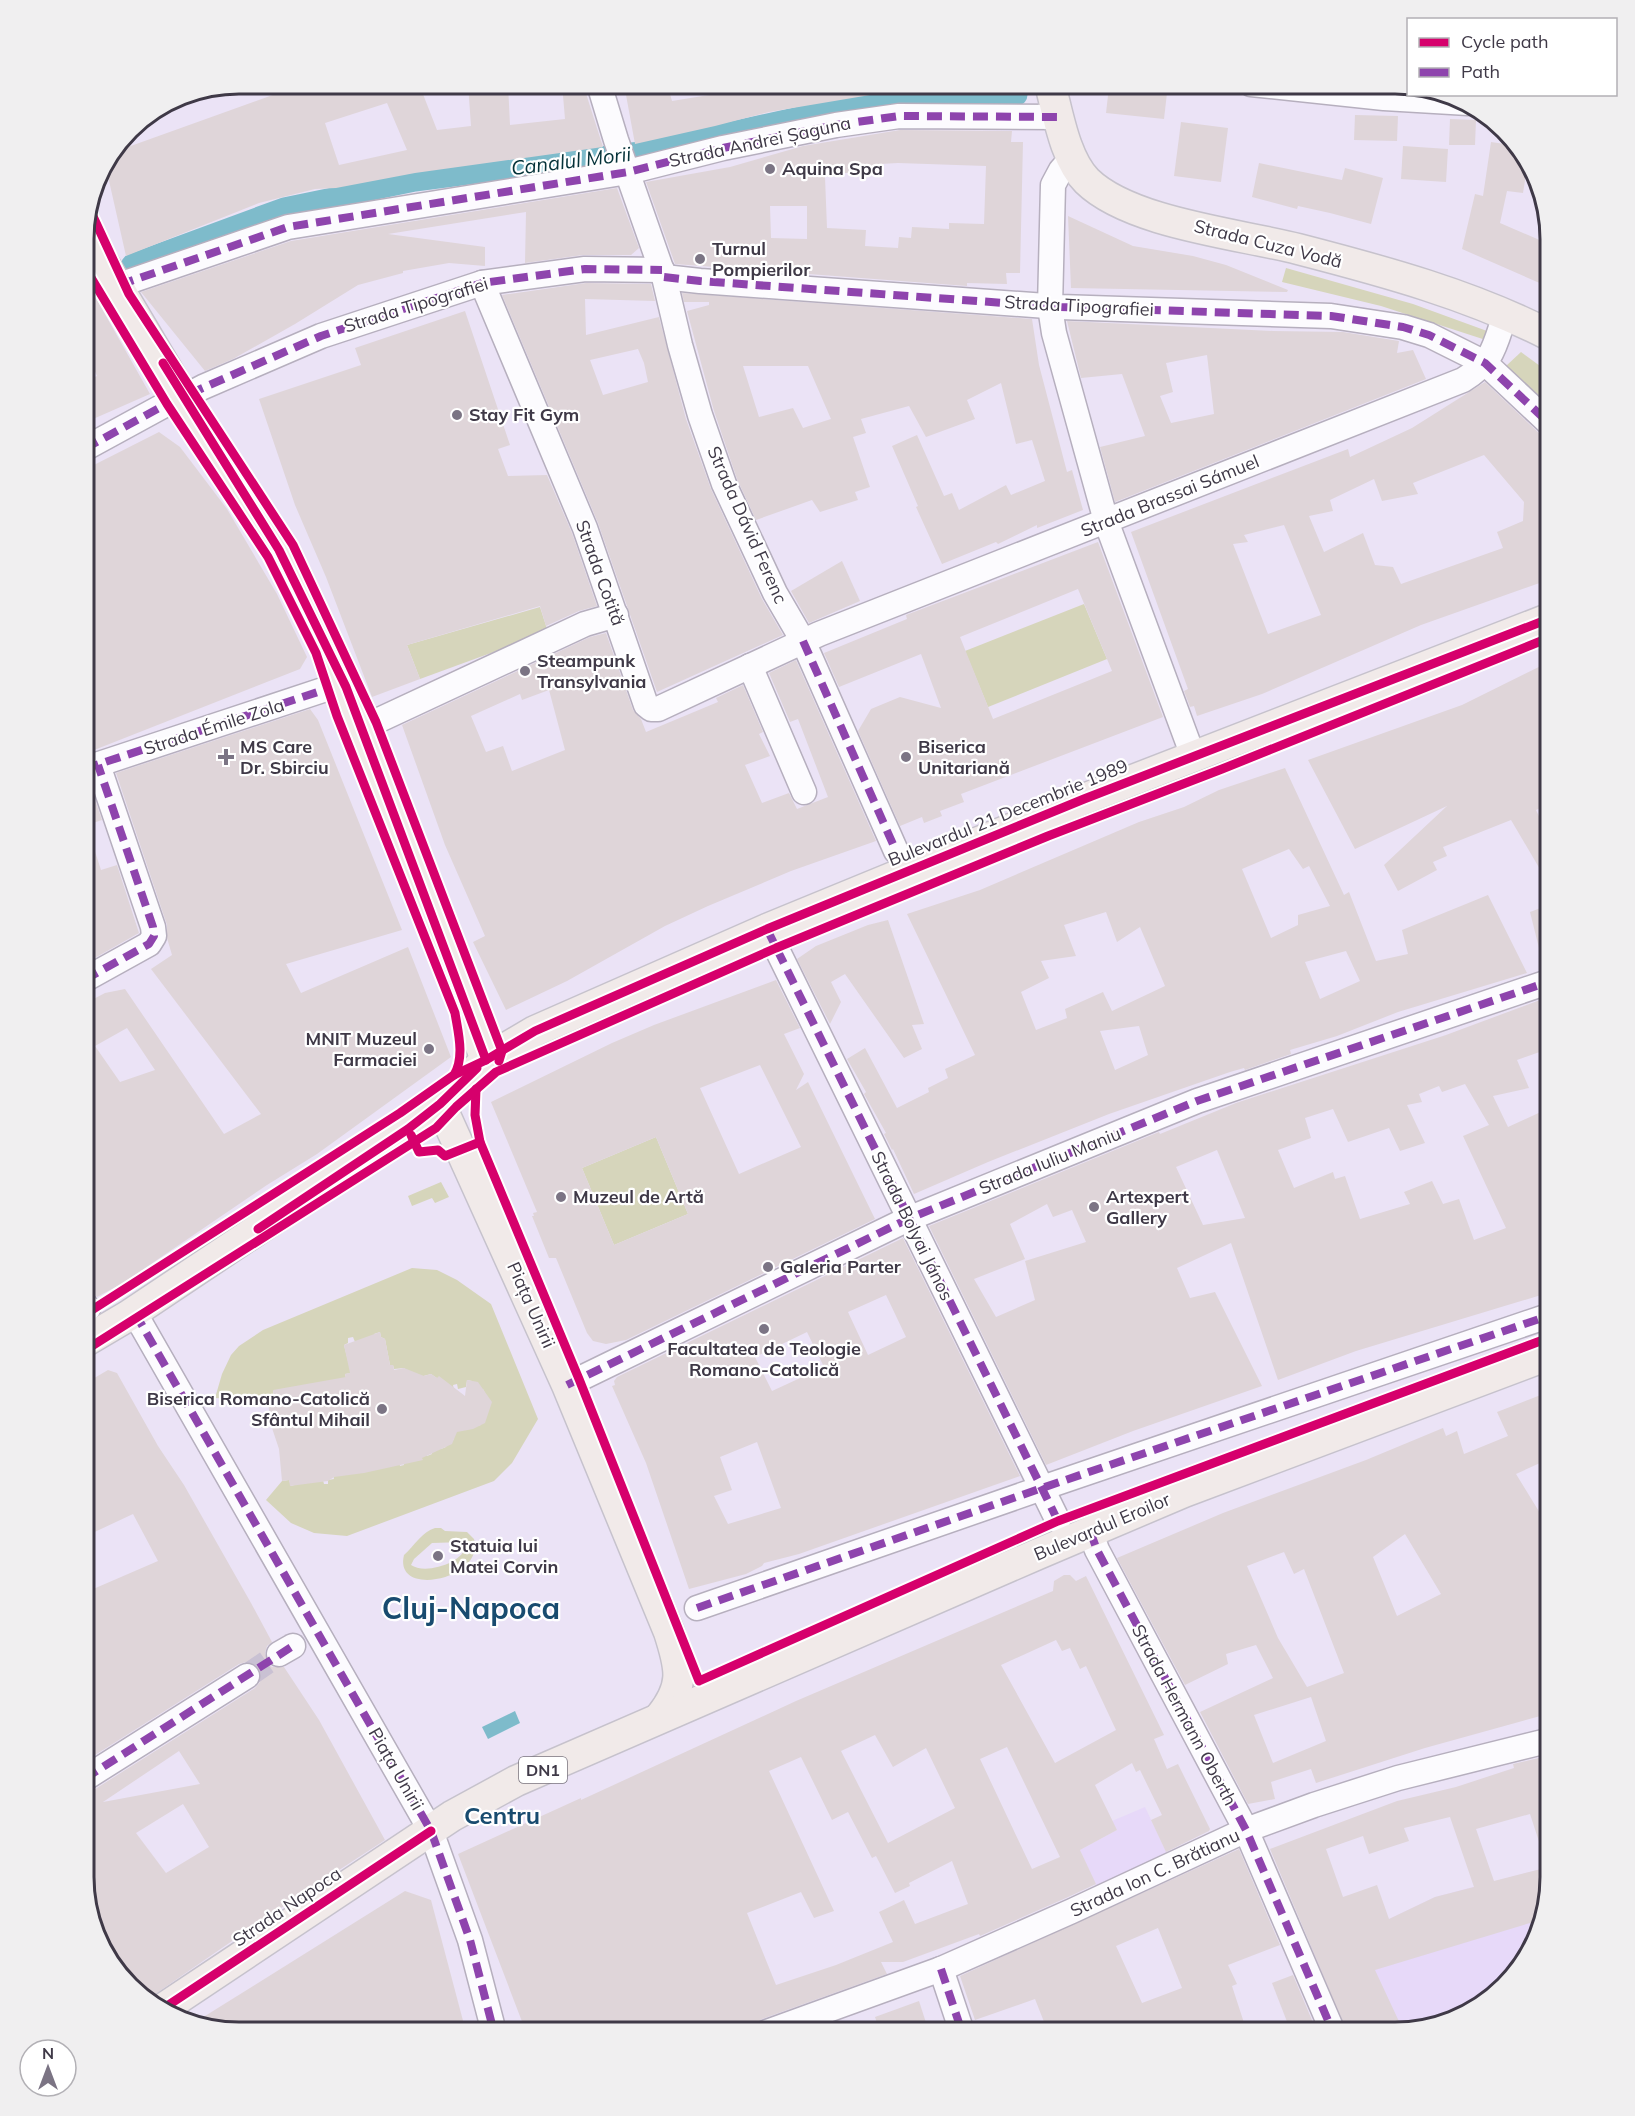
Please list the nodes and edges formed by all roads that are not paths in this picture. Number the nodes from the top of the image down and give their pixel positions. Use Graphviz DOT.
graph roads {
  1 [pos="602,95"];
  2 [pos="1053,95"];
  3 [pos="1356,95"];
  4 [pos="1439,101"];
  5 [pos="1059,117"];
  6 [pos="1072,158"];
  7 [pos="627,169"];
  8 [pos="95,249"];
  9 [pos="663,273"];
  10 [pos="482,283"];
  11 [pos="116,286"];
  12 [pos="1050,307"];
  13 [pos="1505,315"];
  14 [pos="1540,331"];
  15 [pos="1485,363"];
  16 [pos="183,396"];
  17 [pos="1540,415"];
  18 [pos="95,443"];
  19 [pos="1106,521"];
  20 [pos="616,615"];
  21 [pos="1540,622"];
  22 [pos="802,641"];
  23 [pos="750,666"];
  24 [pos="344,684"];
  25 [pos="362,728"];
  26 [pos="1193,756"];
  27 [pos="95,766"];
  28 [pos="95,776"];
  29 [pos="804,792"];
  30 [pos="896,851"];
  31 [pos="767,929"];
  32 [pos="95,974"];
  33 [pos="1540,985"];
  34 [pos="486,1060"];
  35 [pos="440,1104"];
  36 [pos="908,1219"];
  37 [pos="131,1314"];
  38 [pos="1540,1320"];
  39 [pos="94,1336"];
  40 [pos="1540,1358"];
  41 [pos="567,1384"];
  42 [pos="1042,1488"];
  43 [pos="1058,1521"];
  44 [pos="1090,1531"];
  45 [pos="697,1608"];
  46 [pos="247,1676"];
  47 [pos="660,1718"];
  48 [pos="1540,1743"];
  49 [pos="94,1773"];
  50 [pos="1246,1830"];
  51 [pos="431,1831"];
  52 [pos="941,1969"];
  53 [pos="171,2004"];
  54 [pos="491,2022"];
  55 [pos="795,2022"];
  56 [pos="959,2022"];
  57 [pos="1329,2022"];
  1 -- 7 [label="street, Strada Dávid Ferenc"];
  2 -- 5 [label="main road, Strada Cuza Vodă"];
  3 -- 4 [label="street"];
  5 -- 6 [label="main road, Strada Cuza Vodă"];
  5 -- 7 [label="street, Strada Andrei Șaguna"];
  6 -- 12 [label="street"];
  6 -- 13 [label="main road, Strada Cuza Vodă"];
  7 -- 9 [label="street, Strada Dávid Ferenc"];
  7 -- 11 [label="street, Strada Andrei Șaguna"];
  8 -- 11 [label="main road"];
  9 -- 10 [label="street, Strada Tipografiei"];
  9 -- 12 [label="street, Strada Tipografiei"];
  9 -- 22 [label="street, Strada Dávid Ferenc"];
  10 -- 16 [label="street, Strada Tipografiei"];
  10 -- 20 [label="street, Strada Cotită"];
  11 -- 16 [label="main road"];
  12 -- 15 [label="street, Strada Tipografiei"];
  12 -- 19 [label="street"];
  13 -- 14 [label="main road, Strada Cuza Vodă"];
  13 -- 15 [label="street, Strada Brassai Sámuel"];
  15 -- 17 [label="street"];
  15 -- 19 [label="street, Strada Brassai Sámuel"];
  16 -- 18 [label="street, Strada Tipografiei"];
  16 -- 24 [label="main road"];
  19 -- 22 [label="street, Strada Brassai Sámuel"];
  19 -- 26 [label="street"];
  20 -- 23 [label="street, Strada Cotită"];
  20 -- 25 [label="street"];
  21 -- 26 [label="main road, Bulevardul 21 Decembrie 1989"];
  22 -- 23 [label="street, Strada Cotită"];
  22 -- 30 [label="street, Strada Dávid Ferenc"];
  23 -- 29 [label="street"];
  24 -- 25 [label="main road"];
  24 -- 27 [label="street, Strada Émile Zola"];
  25 -- 34 [label="main road"];
  26 -- 31 [label="main road, Bulevardul 21 Decembrie 1989"];
  28 -- 32 [label="street"];
  31 -- 34 [label="main road, Bulevardul 21 Decembrie 1989"];
  31 -- 36 [label="street, Strada Bolyai János"];
  33 -- 36 [label="street, Strada Iuliu Maniu"];
  34 -- 35 [label="main road"];
  35 -- 37 [label="main road"];
  35 -- 41 [label="main road, Piața Unirii"];
  36 -- 41 [label="street, Strada Iuliu Maniu"];
  36 -- 42 [label="street, Strada Bolyai János"];
  37 -- 39 [label="main road"];
  37 -- 51 [label="street, Piața Unirii"];
  38 -- 42 [label="street"];
  40 -- 44 [label="main road, Bulevardul Eroilor / DN1"];
  41 -- 47 [label="main road, Piața Unirii"];
  42 -- 43 [label="street, Strada Bolyai János"];
  42 -- 45 [label="street"];
  44 -- 47 [label="main road, Bulevardul Eroilor / DN1"];
  44 -- 50 [label="street, Strada Hermann Oberth"];
  46 -- 49 [label="street"];
  47 -- 51 [label="main road, Piața Unirii / DN1"];
  48 -- 50 [label="street, Strada Ion C. Brătianu"];
  50 -- 52 [label="street, Strada Ion C. Brătianu"];
  50 -- 57 [label="street, Strada Hermann Oberth"];
  51 -- 53 [label="main road, Strada Napoca / DN1"];
  51 -- 54 [label="street"];
  52 -- 55 [label="street, Strada Ion C. Brătianu"];
  52 -- 56 [label="street"];
}
